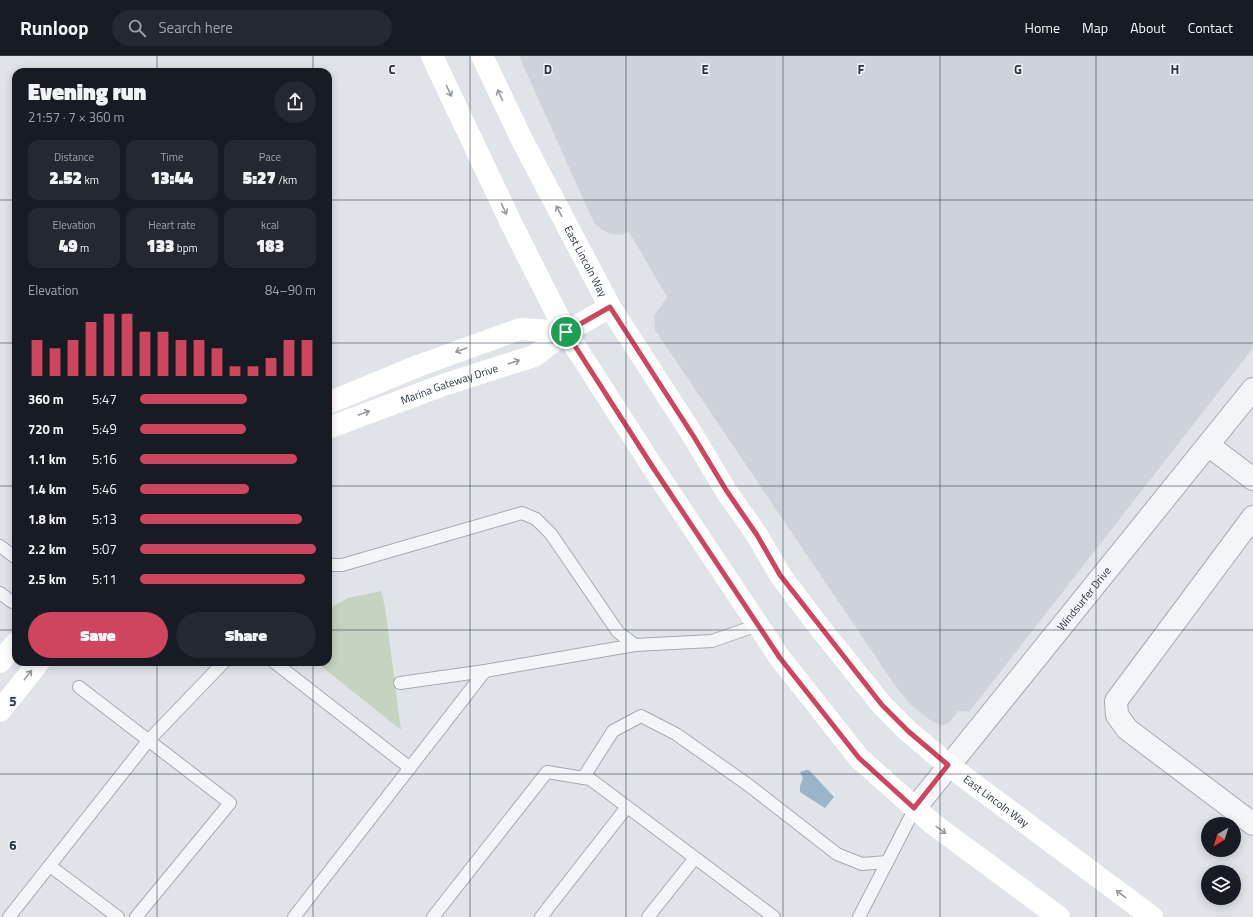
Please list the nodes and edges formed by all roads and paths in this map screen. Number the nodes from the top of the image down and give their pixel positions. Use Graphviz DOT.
graph roads {
  1 [pos="432,56"];
  2 [pos="482,56"];
  3 [pos="610,307"];
  4 [pos="566,332"];
  5 [pos="1253,389"];
  6 [pos="332,401"];
  7 [pos="332,427"];
  8 [pos="1208,444"];
  9 [pos="1253,479"];
  10 [pos="1252,522"];
  11 [pos="0,546"];
  12 [pos="12,555"];
  13 [pos="332,565"];
  14 [pos="0,593"];
  15 [pos="12,602"];
  16 [pos="758,625"];
  17 [pos="635,645"];
  18 [pos="12,647"];
  19 [pos="0,662"];
  20 [pos="35,666"];
  21 [pos="220,666"];
  22 [pos="279,666"];
  23 [pos="485,671"];
  24 [pos="400,683"];
  25 [pos="79,687"];
  26 [pos="0,711"];
  27 [pos="148,741"];
  28 [pos="948,765"];
  29 [pos="410,768"];
  30 [pos="583,778"];
  31 [pos="627,807"];
  32 [pos="914,808"];
  33 [pos="1253,824"];
  34 [pos="695,858"];
  35 [pos="887,862"];
  36 [pos="50,866"];
  37 [pos="760,913"];
  38 [pos="9,917"];
  39 [pos="118,917"];
  40 [pos="136,917"];
  41 [pos="294,917"];
  42 [pos="433,917"];
  43 [pos="541,917"];
  44 [pos="648,917"];
  45 [pos="774,917"];
  46 [pos="859,917"];
  47 [pos="1059,917"];
  48 [pos="1152,917"];
  1 -- 4 [label="street, one-way"];
  3 -- 2 [label="street, East Lincoln Way, one-way"];
  3 -- 4 [label="street, Marina Gateway Drive"];
  3 -- 28 [label="street, East Lincoln Way"];
  4 -- 6 [label="street, one-way"];
  7 -- 4 [label="street, Marina Gateway Drive, one-way"];
  4 -- 16 [label="street"];
  5 -- 8 [label="street, Windsurfer Drive"];
  8 -- 9 [label="street"];
  8 -- 28 [label="street, Windsurfer Drive"];
  10 -- 33 [label="street"];
  11 -- 12 [label="lane"];
  13 -- 17 [label="lane"];
  14 -- 15 [label="lane"];
  16 -- 17 [label="lane"];
  16 -- 32 [label="street"];
  17 -- 23 [label="lane"];
  18 -- 19 [label="street"];
  26 -- 20 [label="street, one-way"];
  21 -- 27 [label="lane"];
  22 -- 29 [label="lane"];
  23 -- 24 [label="lane"];
  23 -- 29 [label="lane"];
  25 -- 27 [label="lane"];
  27 -- 36 [label="lane"];
  27 -- 40 [label="lane"];
  28 -- 32 [label="street, Windsurfer Drive"];
  48 -- 28 [label="street, East Lincoln Way, one-way"];
  29 -- 41 [label="lane"];
  30 -- 31 [label="lane"];
  30 -- 35 [label="lane"];
  30 -- 42 [label="lane"];
  31 -- 34 [label="lane"];
  31 -- 43 [label="lane"];
  32 -- 35 [label="lane"];
  32 -- 47 [label="street, one-way"];
  34 -- 37 [label="lane"];
  34 -- 44 [label="lane"];
  35 -- 46 [label="lane"];
  36 -- 38 [label="lane"];
  36 -- 39 [label="lane"];
  37 -- 45 [label="lane"];
}
